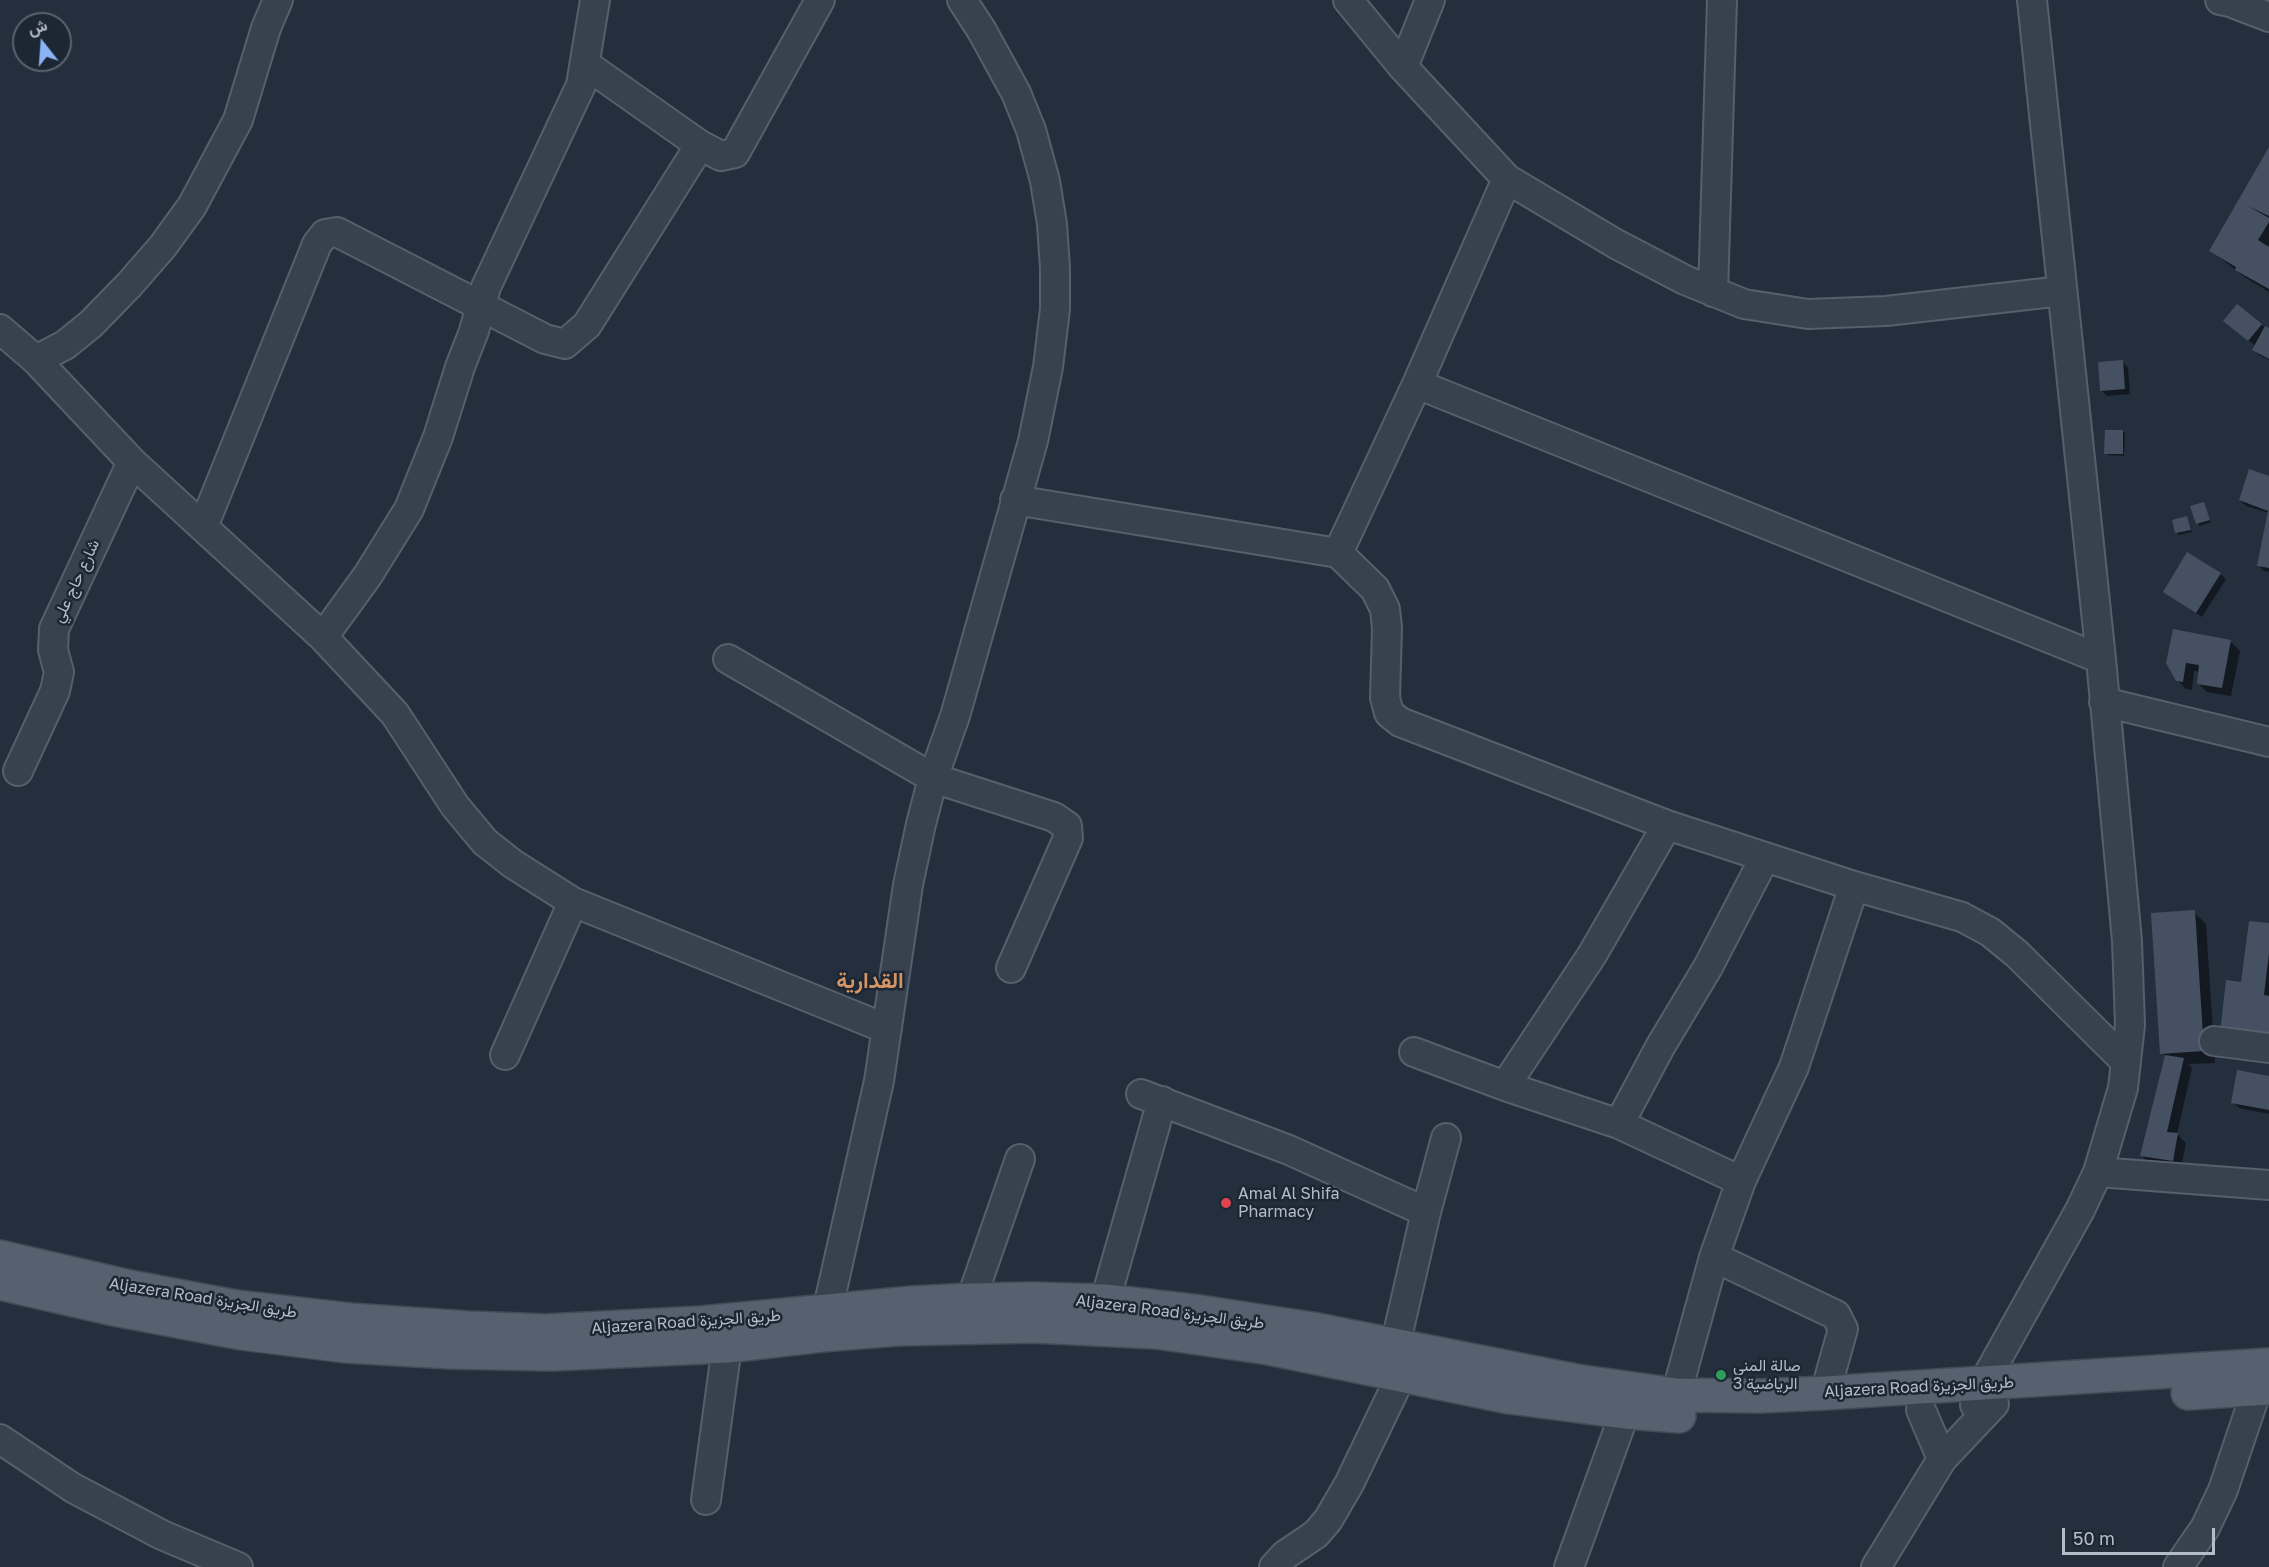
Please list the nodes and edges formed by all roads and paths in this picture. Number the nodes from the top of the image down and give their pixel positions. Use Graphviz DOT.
graph roads {
  1 [pos="278,0"];
  2 [pos="595,0"];
  3 [pos="820,0"];
  4 [pos="962,0"];
  5 [pos="1348,0"];
  6 [pos="1430,0"];
  7 [pos="1722,0"];
  8 [pos="2032,0"];
  9 [pos="2220,0"];
  10 [pos="2269,17"];
  11 [pos="585,64"];
  12 [pos="1403,67"];
  13 [pos="700,145"];
  14 [pos="1506,179"];
  15 [pos="2062,291"];
  16 [pos="1713,292"];
  17 [pos="481,306"];
  18 [pos="0,329"];
  19 [pos="36,360"];
  20 [pos="1417,384"];
  21 [pos="132,462"];
  22 [pos="1015,500"];
  23 [pos="203,527"];
  24 [pos="1338,553"];
  25 [pos="323,637"];
  26 [pos="728,659"];
  27 [pos="2101,659"];
  28 [pos="2104,702"];
  29 [pos="2269,742"];
  30 [pos="18,771"];
  31 [pos="933,778"];
  32 [pos="1667,825"];
  33 [pos="1765,857"];
  34 [pos="1854,886"];
  35 [pos="573,902"];
  36 [pos="1011,969"];
  37 [pos="887,1029"];
  38 [pos="2214,1041"];
  39 [pos="2269,1048"];
  40 [pos="1414,1052"];
  41 [pos="505,1055"];
  42 [pos="2126,1062"];
  43 [pos="1505,1086"];
  44 [pos="1618,1124"];
  45 [pos="1446,1138"];
  46 [pos="1020,1159"];
  47 [pos="2098,1172"];
  48 [pos="1741,1181"];
  49 [pos="2269,1185"];
  50 [pos="1426,1212"];
  51 [pos="0,1257"];
  52 [pos="1714,1257"];
  53 [pos="0,1283"];
  54 [pos="971,1300"];
  55 [pos="1105,1301"];
  56 [pos="825,1323"];
  57 [pos="727,1346"];
  58 [pos="1398,1360"];
  59 [pos="2265,1381"];
  60 [pos="1825,1393"];
  61 [pos="1676,1395"];
  62 [pos="1984,1398"];
  63 [pos="1921,1410"];
  64 [pos="1624,1412"];
  65 [pos="0,1439"];
  66 [pos="1942,1459"];
  67 [pos="706,1500"];
  68 [pos="238,1567"];
  69 [pos="1274,1567"];
  70 [pos="1569,1567"];
  71 [pos="1876,1567"];
  72 [pos="2178,1567"];
  1 -- 19 [label="street"];
  2 -- 11 [label="street"];
  3 -- 13 [label="street"];
  4 -- 22 [label="street"];
  5 -- 12 [label="street"];
  6 -- 12 [label="street"];
  7 -- 16 [label="street"];
  8 -- 15 [label="street"];
  9 -- 10 [label="street"];
  11 -- 13 [label="street"];
  11 -- 17 [label="street"];
  12 -- 14 [label="street"];
  13 -- 17 [label="street"];
  14 -- 16 [label="street"];
  14 -- 20 [label="street"];
  15 -- 16 [label="street"];
  15 -- 27 [label="street"];
  17 -- 23 [label="street"];
  17 -- 25 [label="street"];
  18 -- 19 [label="street"];
  19 -- 21 [label="street"];
  20 -- 24 [label="street"];
  20 -- 27 [label="street"];
  21 -- 23 [label="street"];
  21 -- 30 [label="street, شارع حاج علي"];
  22 -- 24 [label="street"];
  22 -- 31 [label="street"];
  23 -- 25 [label="street"];
  24 -- 32 [label="street"];
  25 -- 35 [label="street"];
  26 -- 31 [label="street"];
  27 -- 28 [label="street"];
  28 -- 29 [label="street"];
  28 -- 42 [label="street"];
  31 -- 36 [label="street"];
  31 -- 37 [label="street"];
  32 -- 33 [label="street"];
  32 -- 43 [label="street"];
  33 -- 34 [label="street"];
  33 -- 44 [label="street"];
  34 -- 42 [label="street"];
  34 -- 48 [label="street"];
  35 -- 37 [label="street"];
  35 -- 41 [label="street"];
  37 -- 56 [label="street"];
  38 -- 39 [label="street"];
  40 -- 43 [label="street"];
  42 -- 47 [label="street"];
  43 -- 44 [label="street"];
  44 -- 48 [label="street"];
  45 -- 50 [label="street"];
  46 -- 54 [label="street"];
  47 -- 49 [label="street"];
  47 -- 62 [label="street"];
  48 -- 52 [label="street"];
  50 -- 55 [label="street"];
  50 -- 58 [label="street"];
  51 -- 56 [label="main road, Aljazera Road طريق الجزيزة"];
  52 -- 60 [label="street"];
  52 -- 61 [label="street"];
  53 -- 57 [label="main road, Aljazera Road طريق الجزيزة"];
  54 -- 55 [label="main road, Aljazera Road طريق الجزيزة"];
  54 -- 56 [label="main road, Aljazera Road طريق الجزيزة"];
  55 -- 58 [label="main road, Aljazera Road طريق الجزيزة"];
  56 -- 57 [label="main road, Aljazera Road طريق الجزيزة"];
  56 -- 58 [label="main road, Aljazera Road طريق الجزيزة"];
  57 -- 67 [label="street"];
  58 -- 61 [label="main road, Aljazera Road طريق الجزيزة"];
  58 -- 64 [label="main road, Aljazera Road طريق الجزيزة"];
  58 -- 69 [label="street"];
  59 -- 62 [label="main road, Aljazera Road طريق الجزيزة"];
  59 -- 72 [label="street"];
  60 -- 61 [label="main road, Aljazera Road طريق الجزيزة"];
  60 -- 62 [label="main road, Aljazera Road طريق الجزيزة"];
  62 -- 63 [label="main road, Aljazera Road طريق الجزيزة"];
  62 -- 66 [label="street"];
  63 -- 64 [label="main road, Aljazera Road طريق الجزيزة"];
  63 -- 66 [label="street"];
  64 -- 70 [label="street"];
  65 -- 68 [label="street"];
  66 -- 71 [label="street"];
}
